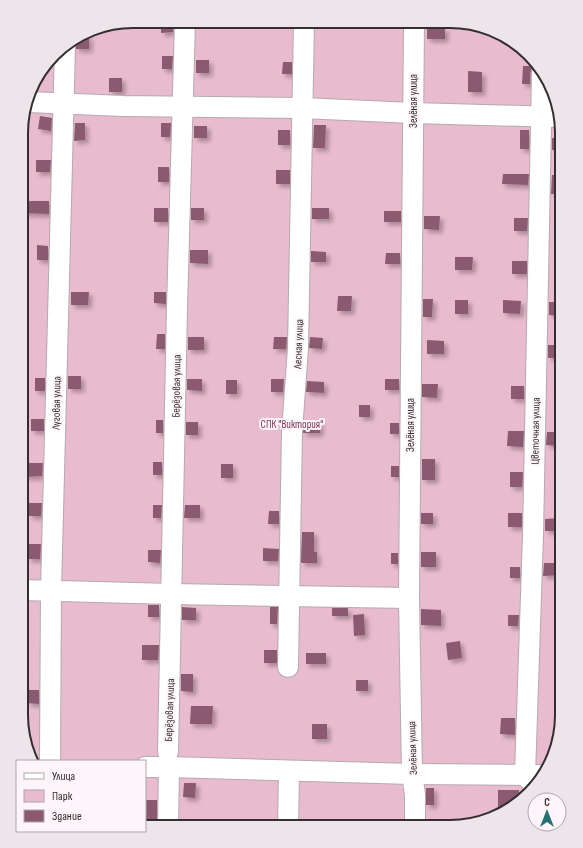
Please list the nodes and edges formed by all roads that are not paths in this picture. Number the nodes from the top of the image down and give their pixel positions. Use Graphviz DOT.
graph roads {
  1 [pos="185,28"];
  2 [pos="304,28"];
  3 [pos="414,28"];
  4 [pos="65,53"];
  5 [pos="544,88"];
  6 [pos="33,102"];
  7 [pos="64,104"];
  8 [pos="184,107"];
  9 [pos="302,108"];
  10 [pos="413,112"];
  11 [pos="549,116"];
  12 [pos="28,590"];
  13 [pos="52,590"];
  14 [pos="172,594"];
  15 [pos="290,595"];
  16 [pos="409,598"];
  17 [pos="288,667"];
  18 [pos="168,759"];
  19 [pos="50,760"];
  20 [pos="146,767"];
  21 [pos="289,771"];
  22 [pos="412,774"];
  23 [pos="534,778"];
  24 [pos="168,820"];
  25 [pos="288,820"];
  26 [pos="415,820"];
  1 -- 8 [label="street, Берёзовая улица"];
  2 -- 9 [label="street, Лесная улица"];
  3 -- 10 [label="street, Зелёная улица"];
  4 -- 7 [label="street, Луговая улица"];
  5 -- 11 [label="street, Цветочная улица"];
  6 -- 7 [label="street"];
  7 -- 8 [label="street"];
  7 -- 13 [label="street, Луговая улица"];
  8 -- 9 [label="street"];
  8 -- 14 [label="street, Берёзовая улица"];
  9 -- 10 [label="street"];
  9 -- 15 [label="street, Лесная улица"];
  10 -- 11 [label="street"];
  10 -- 16 [label="street, Зелёная улица"];
  11 -- 23 [label="street, Цветочная улица"];
  12 -- 13 [label="street"];
  13 -- 14 [label="street"];
  13 -- 19 [label="street, Луговая улица"];
  14 -- 15 [label="street"];
  14 -- 18 [label="street, Берёзовая улица"];
  15 -- 16 [label="street"];
  15 -- 17 [label="street, Лесная улица"];
  16 -- 22 [label="street, Зелёная улица"];
  18 -- 20 [label="street"];
  18 -- 21 [label="street"];
  18 -- 24 [label="street, Берёзовая улица"];
  21 -- 22 [label="street"];
  21 -- 25 [label="street"];
  22 -- 23 [label="street"];
  22 -- 26 [label="street, Зелёная улица"];
}
